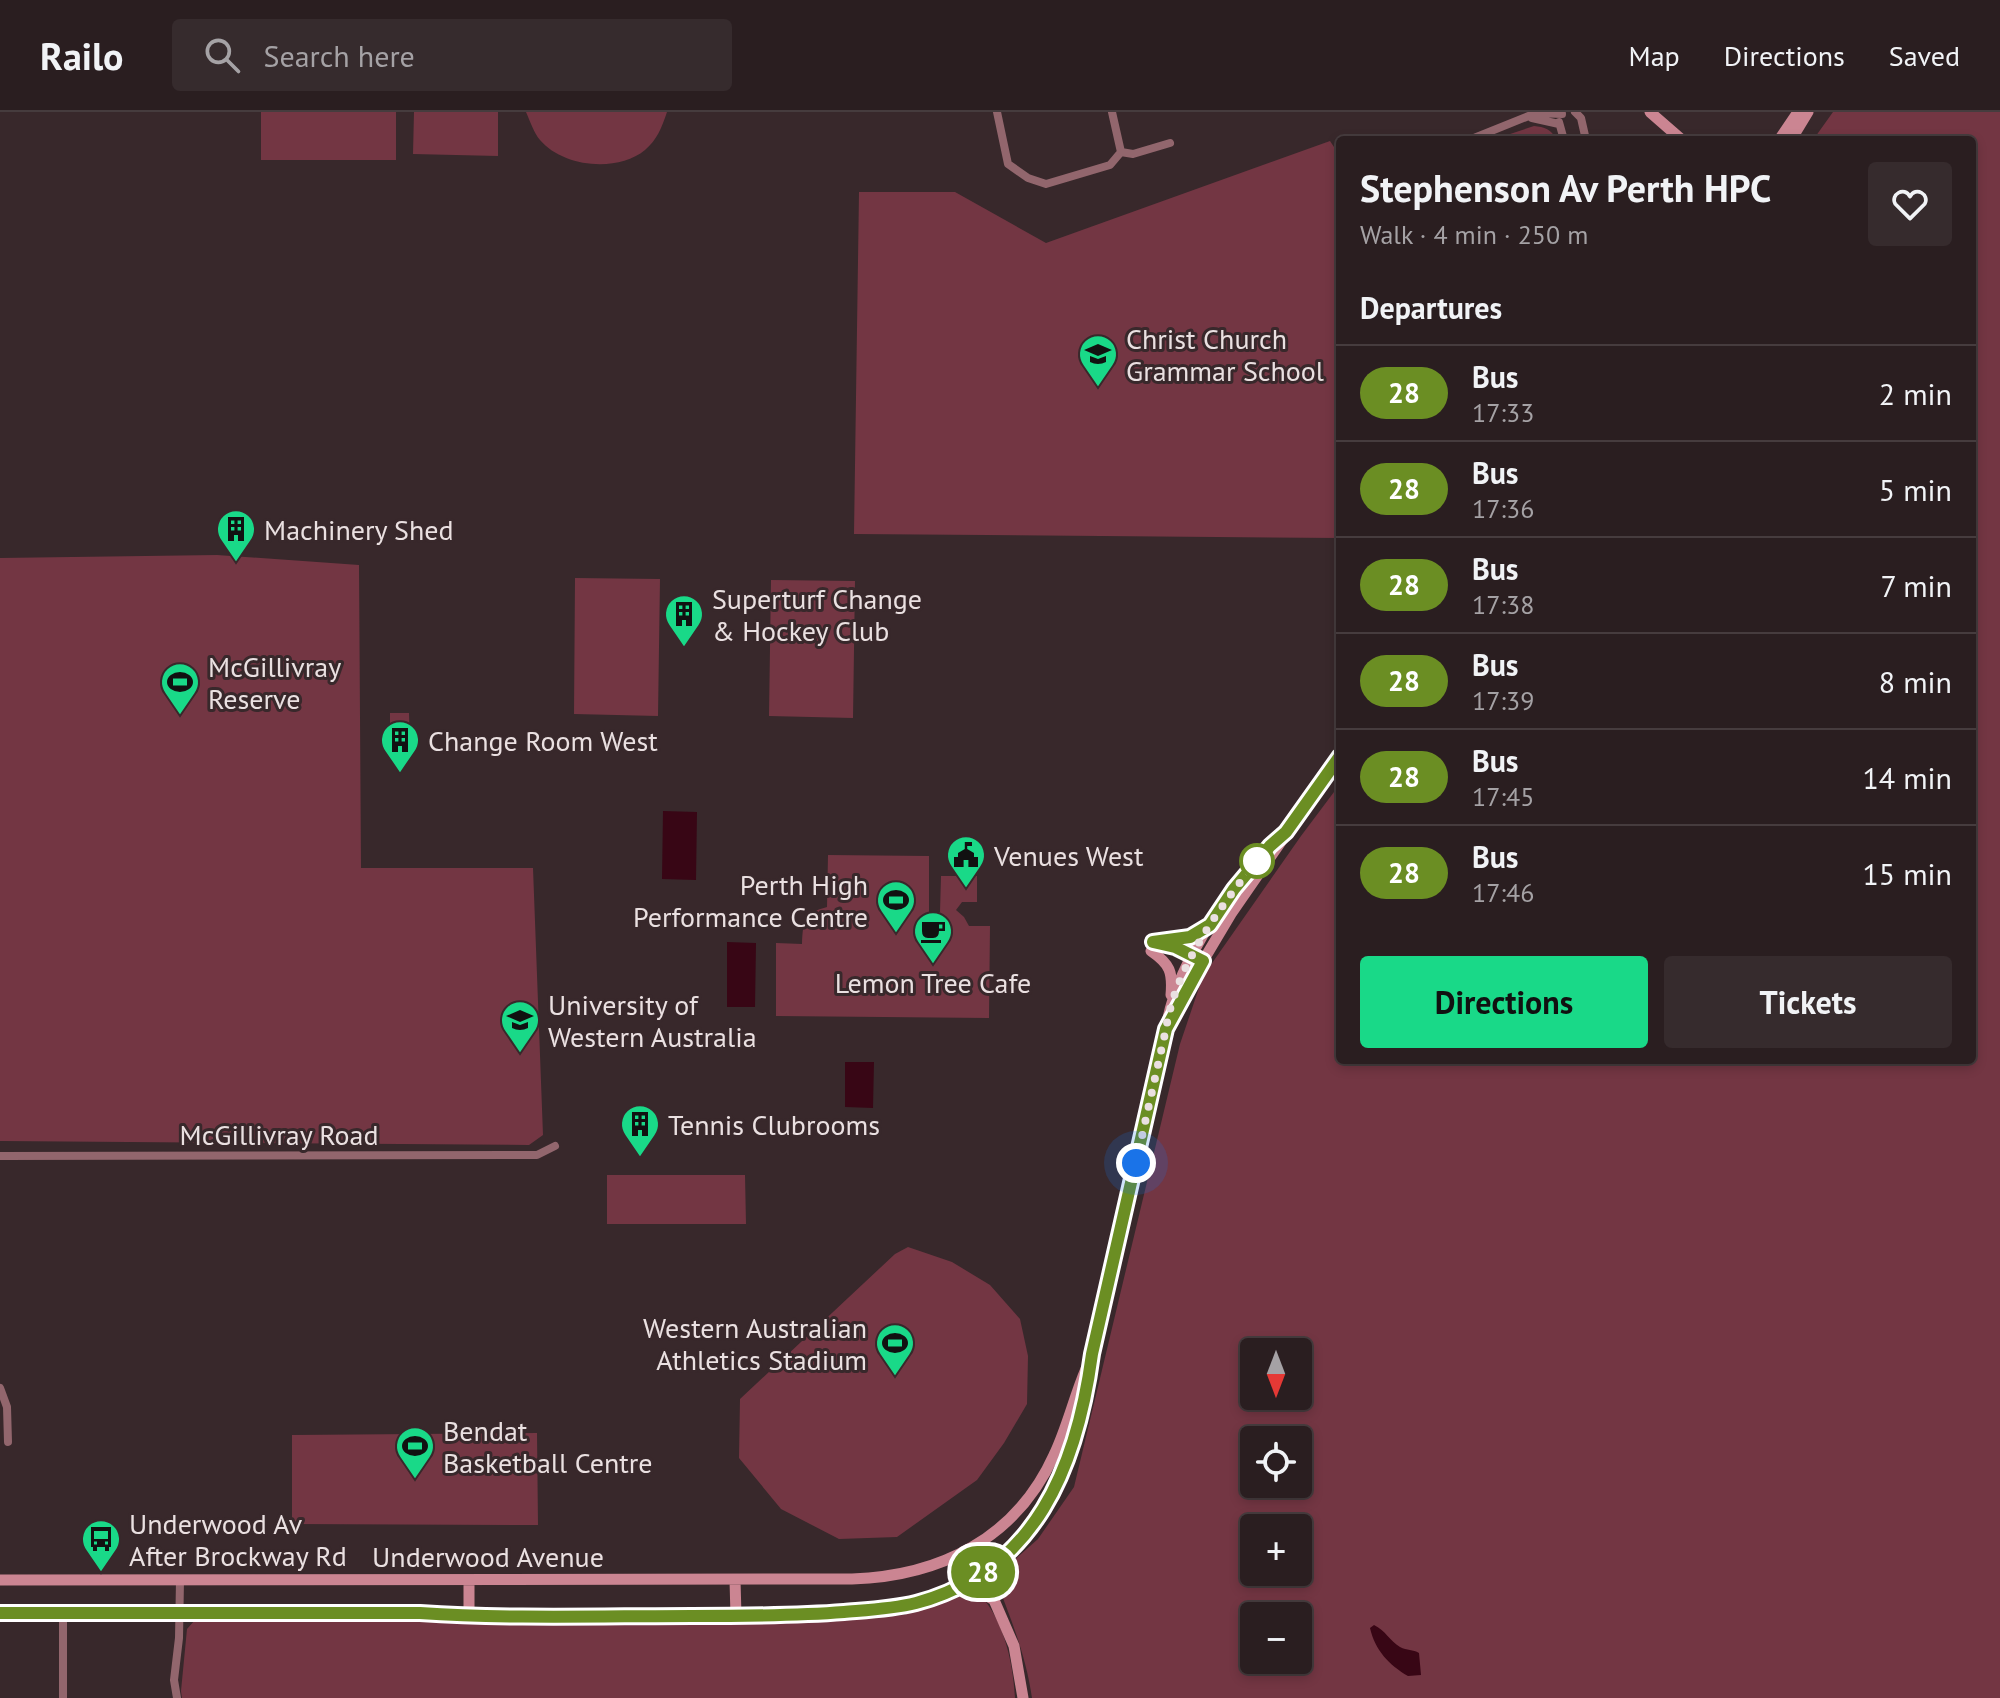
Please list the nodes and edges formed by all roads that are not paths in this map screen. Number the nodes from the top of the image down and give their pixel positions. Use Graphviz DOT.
graph roads {
  1 [pos="997,112"];
  2 [pos="1112,112"];
  3 [pos="1589,112"];
  4 [pos="1650,112"];
  5 [pos="1798,112"];
  6 [pos="1808,112"];
  7 [pos="1578,115"];
  8 [pos="1562,117"];
  9 [pos="1479,136"];
  10 [pos="1586,136"];
  11 [pos="1677,136"];
  12 [pos="1782,136"];
  13 [pos="1794,136"];
  14 [pos="1170,143"];
  15 [pos="1121,152"];
  16 [pos="1336,762"];
  17 [pos="1286,832"];
  18 [pos="1210,925"];
  19 [pos="1169,1007"];
  20 [pos="1166,1029"];
  21 [pos="555,1146"];
  22 [pos="0,1156"];
  23 [pos="1092,1354"];
  24 [pos="0,1388"];
  25 [pos="8,1442"];
  26 [pos="965,1552"];
  27 [pos="979,1575"];
  28 [pos="0,1580"];
  29 [pos="180,1580"];
  30 [pos="469,1580"];
  31 [pos="735,1580"];
  32 [pos="0,1613"];
  33 [pos="63,1613"];
  34 [pos="180,1613"];
  35 [pos="469,1616"];
  36 [pos="736,1616"];
  37 [pos="63,1698"];
  38 [pos="177,1698"];
  39 [pos="1023,1698"];
  1 -- 15 [label="street"];
  2 -- 15 [label="street"];
  3 -- 7 [label="street"];
  4 -- 11 [label="main road"];
  5 -- 12 [label="main road"];
  6 -- 13 [label="main road"];
  7 -- 10 [label="street"];
  8 -- 9 [label="street"];
  14 -- 15 [label="street"];
  16 -- 17 [label="main road"];
  17 -- 18 [label="main road"];
  17 -- 20 [label="main road"];
  18 -- 19 [label="main road"];
  18 -- 19 [label="main road"];
  19 -- 20 [label="main road"];
  20 -- 23 [label="main road"];
  21 -- 22 [label="street, McGillivray Road"];
  23 -- 26 [label="main road, Underwood Avenue"];
  23 -- 27 [label="main road, Underwood Avenue"];
  24 -- 25 [label="street"];
  26 -- 27 [label="main road"];
  26 -- 31 [label="main road, Underwood Avenue"];
  27 -- 36 [label="main road, Underwood Avenue"];
  27 -- 39 [label="main road"];
  28 -- 29 [label="main road, Underwood Avenue"];
  29 -- 30 [label="main road, Underwood Avenue"];
  29 -- 34 [label="street"];
  30 -- 31 [label="main road, Underwood Avenue"];
  30 -- 35 [label="main road"];
  31 -- 36 [label="main road"];
  32 -- 33 [label="main road, Underwood Avenue"];
  33 -- 34 [label="main road, Underwood Avenue"];
  33 -- 37 [label="street"];
  34 -- 35 [label="main road, Underwood Avenue"];
  34 -- 38 [label="street"];
  35 -- 36 [label="main road, Underwood Avenue"];
}
